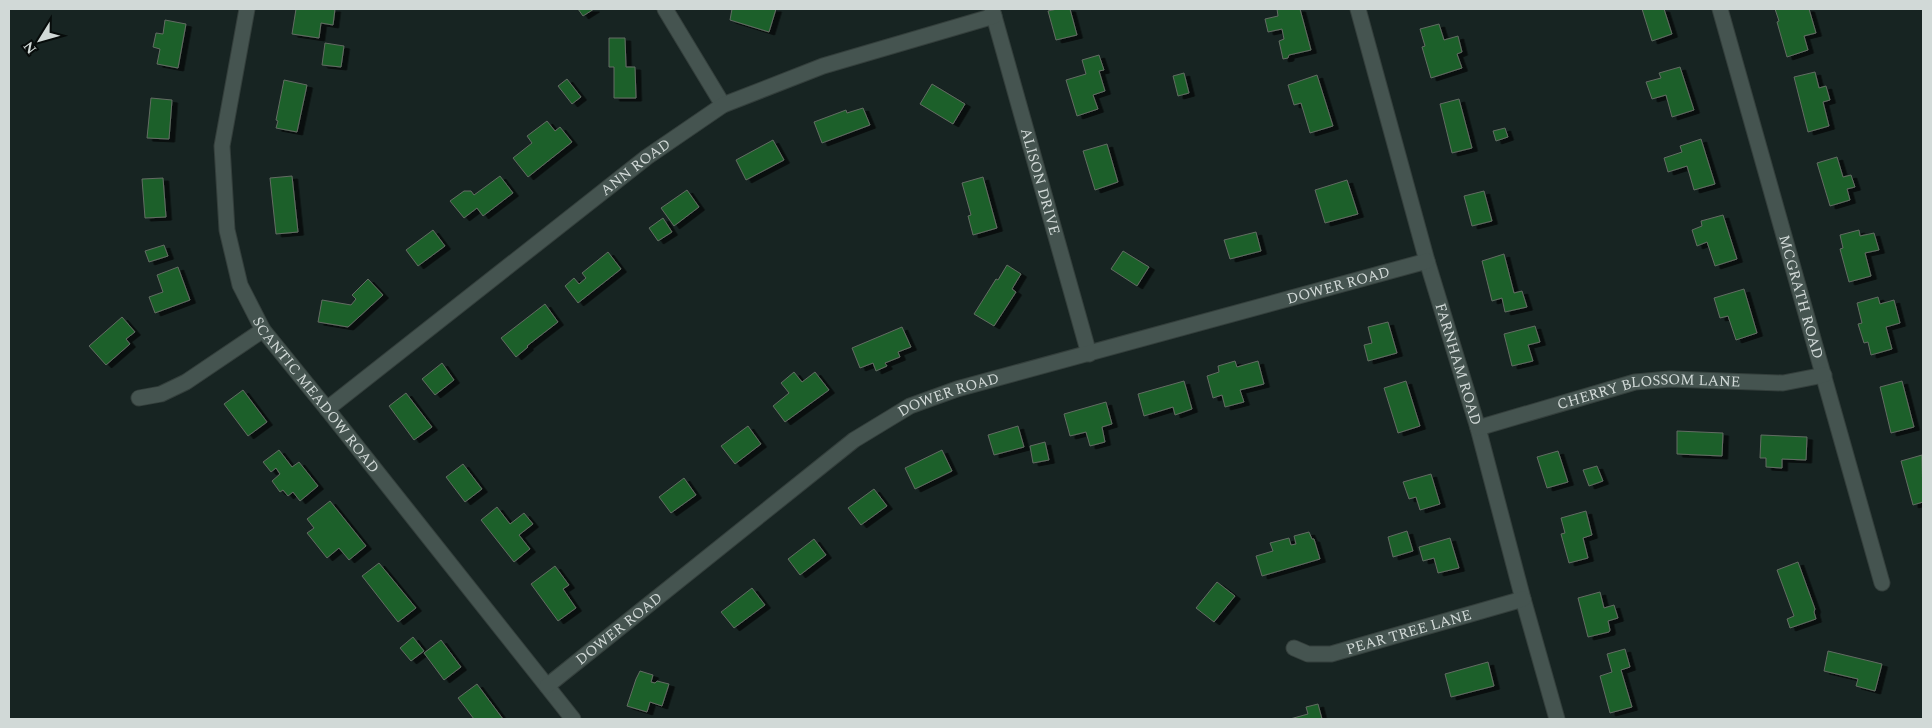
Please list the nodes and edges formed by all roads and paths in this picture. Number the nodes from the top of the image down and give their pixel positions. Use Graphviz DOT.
graph roads {
  1 [pos="247,9"];
  2 [pos="665,9"];
  3 [pos="1358,9"];
  4 [pos="1720,9"];
  5 [pos="993,12"];
  6 [pos="723,105"];
  7 [pos="1427,261"];
  8 [pos="263,330"];
  9 [pos="1089,354"];
  10 [pos="1824,375"];
  11 [pos="139,398"];
  12 [pos="328,409"];
  13 [pos="1478,428"];
  14 [pos="1882,583"];
  15 [pos="1522,599"];
  16 [pos="1294,648"];
  17 [pos="547,686"];
  18 [pos="573,719"];
  19 [pos="1557,719"];
  1 -- 8 [label="street, SCANTIC MEADOW ROAD"];
  2 -- 6 [label="street"];
  3 -- 7 [label="street, FARNHAM ROAD"];
  4 -- 10 [label="street, MCGRATH ROAD"];
  5 -- 6 [label="street, ANN ROAD"];
  5 -- 9 [label="street, ALISON DRIVE"];
  6 -- 12 [label="street, ANN ROAD"];
  7 -- 9 [label="street, DOWER ROAD"];
  7 -- 13 [label="street, FARNHAM ROAD"];
  8 -- 11 [label="street"];
  8 -- 12 [label="street, SCANTIC MEADOW ROAD"];
  9 -- 17 [label="street, DOWER ROAD"];
  10 -- 13 [label="street, CHERRY BLOSSOM LANE"];
  10 -- 14 [label="street, MCGRATH ROAD"];
  12 -- 17 [label="street, SCANTIC MEADOW ROAD"];
  13 -- 15 [label="street, FARNHAM ROAD"];
  15 -- 16 [label="street, PEAR TREE LANE"];
  15 -- 19 [label="street, FARNHAM ROAD"];
  17 -- 18 [label="street, SCANTIC MEADOW ROAD"];
}
